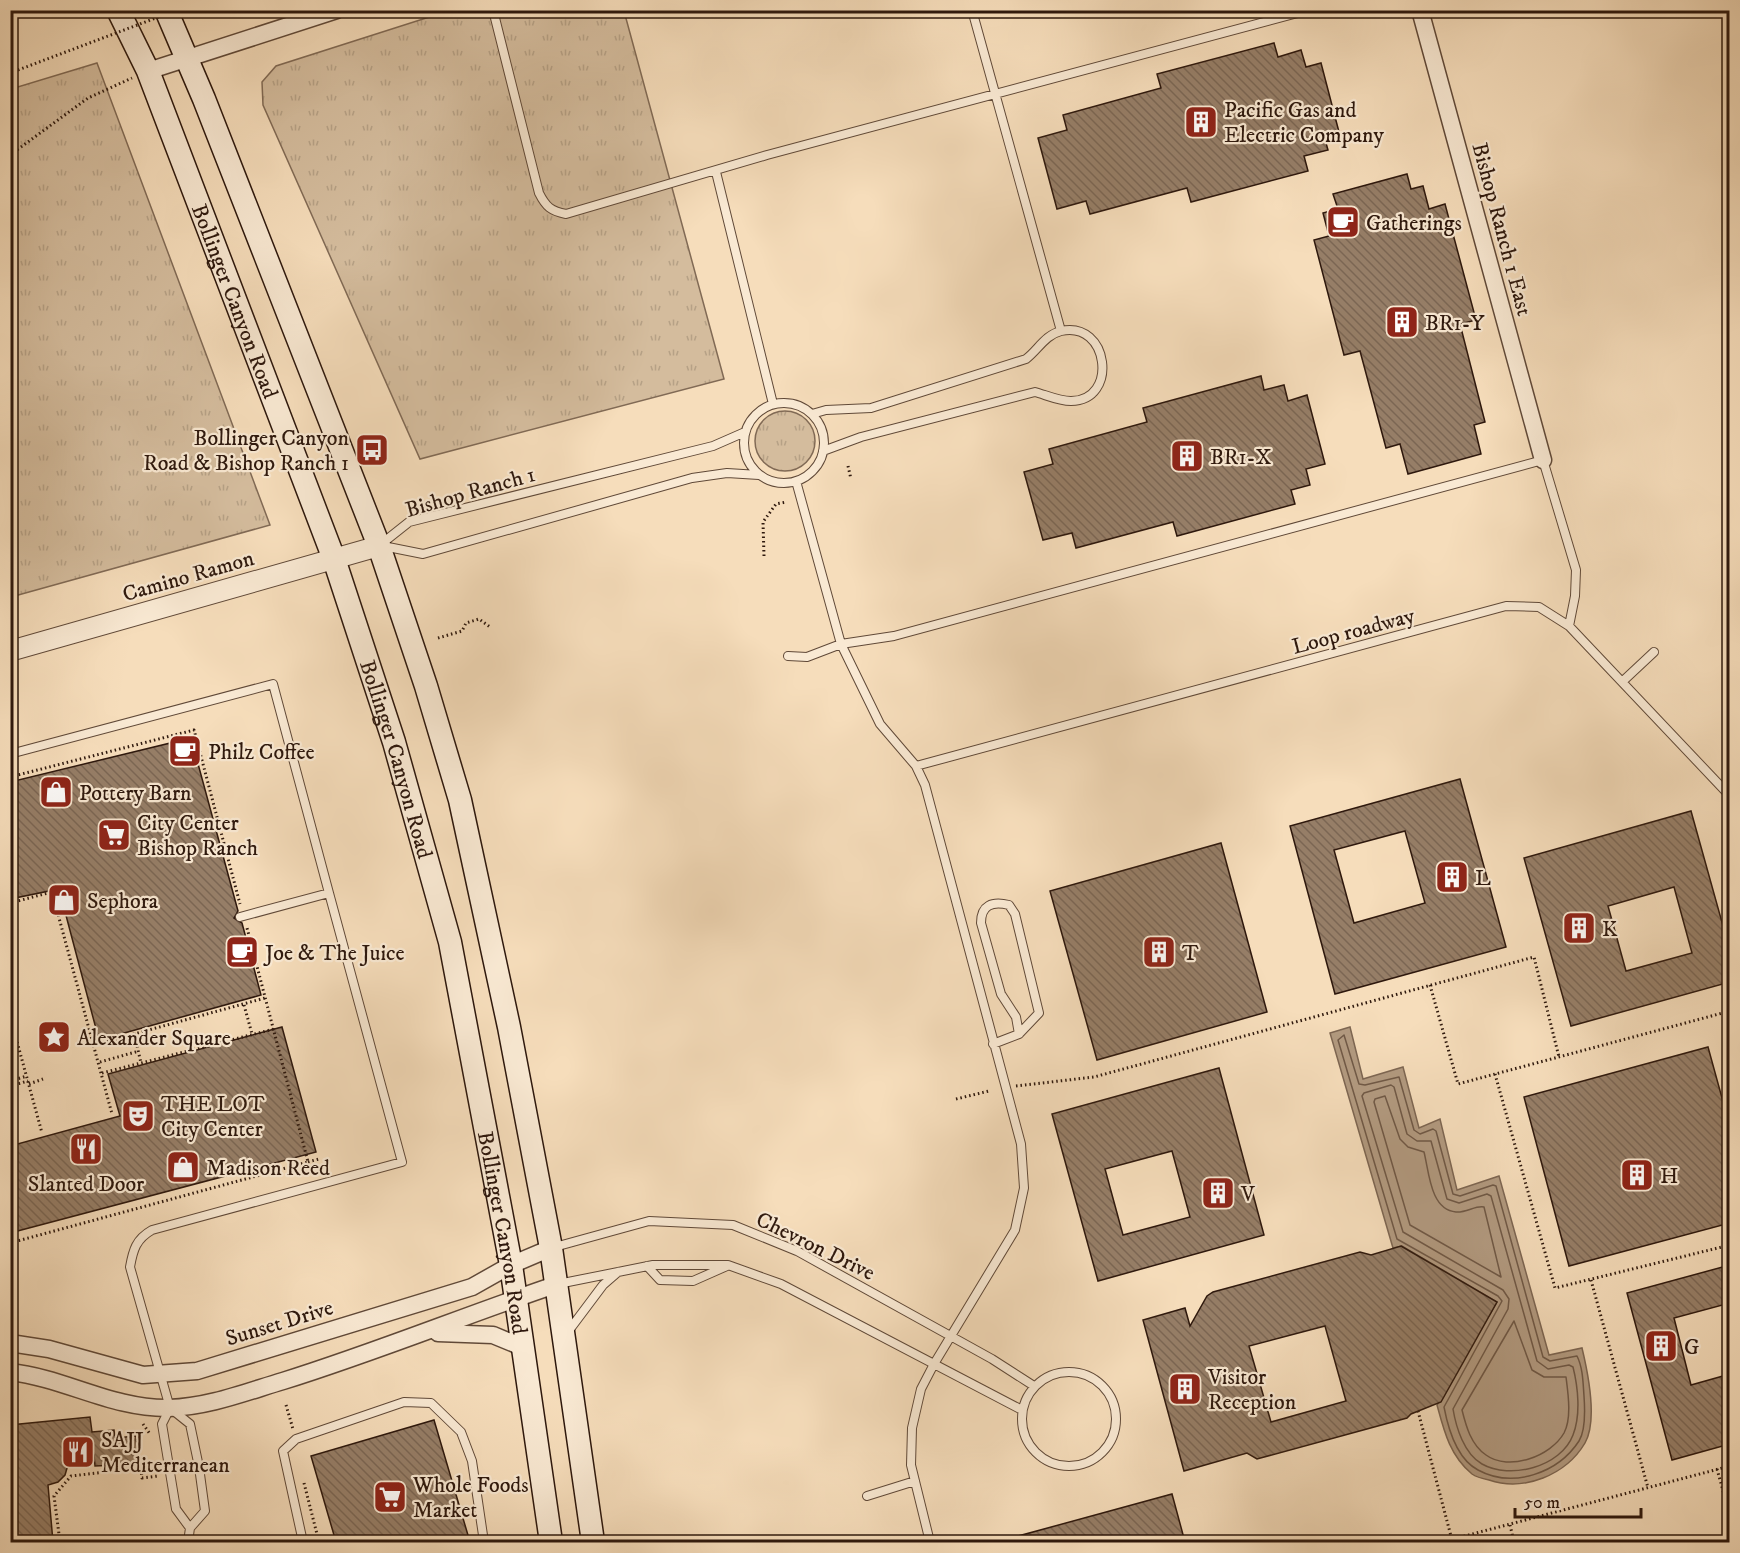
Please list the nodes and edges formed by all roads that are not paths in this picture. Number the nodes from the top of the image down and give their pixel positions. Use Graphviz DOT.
graph roads {
  1 [pos="118,10"];
  2 [pos="166,10"];
  3 [pos="337,10"];
  4 [pos="493,10"];
  5 [pos="972,10"];
  6 [pos="1309,10"];
  7 [pos="1420,10"];
  8 [pos="187,57"];
  9 [pos="148,71"];
  10 [pos="996,93"];
  11 [pos="716,172"];
  12 [pos="1061,331"];
  13 [pos="773,404"];
  14 [pos="813,414"];
  15 [pos="745,432"];
  16 [pos="823,451"];
  17 [pos="1543,460"];
  18 [pos="759,475"];
  19 [pos="796,481"];
  20 [pos="379,546"];
  21 [pos="334,559"];
  22 [pos="1569,626"];
  23 [pos="841,644"];
  24 [pos="10,651"];
  25 [pos="1654,652"];
  26 [pos="788,656"];
  27 [pos="1623,681"];
  28 [pos="10,754"];
  29 [pos="916,766"];
  30 [pos="1730,796"];
  31 [pos="329,893"];
  32 [pos="242,917"];
  33 [pos="1019,1034"];
  34 [pos="993,1044"];
  35 [pos="551,1248"];
  36 [pos="511,1265"];
  37 [pos="728,1265"];
  38 [pos="647,1266"];
  39 [pos="620,1270"];
  40 [pos="558,1284"];
  41 [pos="516,1299"];
  42 [pos="422,1333"];
  43 [pos="564,1336"];
  44 [pos="950,1336"];
  45 [pos="10,1343"];
  46 [pos="522,1347"];
  47 [pos="934,1364"];
  48 [pos="10,1372"];
  49 [pos="159,1375"];
  50 [pos="1034,1386"];
  51 [pos="170,1408"];
  52 [pos="1022,1410"];
  53 [pos="915,1481"];
  54 [pos="867,1496"];
  55 [pos="190,1528"];
  56 [pos="188,1542"];
  57 [pos="303,1542"];
  58 [pos="484,1542"];
  59 [pos="551,1542"];
  60 [pos="593,1542"];
  61 [pos="930,1542"];
  1 -- 9 [label="main road, Bollinger Canyon Road"];
  2 -- 8 [label="main road, Bollinger Canyon Road"];
  3 -- 8 [label="street"];
  4 -- 11 [label="lane"];
  5 -- 10 [label="lane"];
  6 -- 10 [label="lane"];
  7 -- 17 [label="street, Bishop Ranch 1 East"];
  8 -- 9 [label="street"];
  8 -- 20 [label="main road, Bollinger Canyon Road"];
  9 -- 21 [label="main road, Bollinger Canyon Road"];
  10 -- 11 [label="lane"];
  10 -- 12 [label="lane"];
  11 -- 13 [label="lane"];
  12 -- 14 [label="lane"];
  12 -- 16 [label="lane"];
  13 -- 14 [label="lane"];
  13 -- 15 [label="lane"];
  14 -- 16 [label="lane"];
  15 -- 18 [label="lane"];
  15 -- 20 [label="lane, Bishop Ranch 1"];
  16 -- 19 [label="lane"];
  17 -- 22 [label="lane"];
  17 -- 23 [label="lane"];
  18 -- 19 [label="lane"];
  18 -- 20 [label="lane, Bishop Ranch 1"];
  19 -- 23 [label="lane"];
  20 -- 21 [label="street, Camino Ramon"];
  20 -- 35 [label="main road, Bollinger Canyon Road"];
  21 -- 24 [label="street, Camino Ramon"];
  21 -- 36 [label="main road, Bollinger Canyon Road"];
  22 -- 27 [label="lane, Loop roadway"];
  22 -- 29 [label="lane, Loop roadway"];
  23 -- 26 [label="lane"];
  23 -- 29 [label="lane"];
  25 -- 27 [label="lane"];
  27 -- 30 [label="lane, Loop roadway"];
  28 -- 31 [label="lane"];
  29 -- 34 [label="lane"];
  31 -- 32 [label="lane"];
  31 -- 49 [label="lane"];
  33 -- 33 [label="lane"];
  33 -- 34 [label="lane"];
  34 -- 44 [label="lane"];
  35 -- 36 [label="street, Sunset Drive"];
  35 -- 40 [label="main road, Bollinger Canyon Road"];
  35 -- 44 [label="lane, Chevron Drive"];
  36 -- 41 [label="main road, Bollinger Canyon Road"];
  36 -- 49 [label="street, Sunset Drive"];
  37 -- 38 [label="lane"];
  37 -- 38 [label="lane"];
  37 -- 47 [label="lane"];
  38 -- 39 [label="lane"];
  39 -- 40 [label="lane"];
  39 -- 43 [label="lane"];
  40 -- 41 [label="street"];
  40 -- 43 [label="main road, Bollinger Canyon Road"];
  41 -- 42 [label="street"];
  41 -- 46 [label="main road, Bollinger Canyon Road"];
  42 -- 46 [label="street"];
  42 -- 51 [label="street"];
  43 -- 60 [label="main road, Bollinger Canyon Road"];
  44 -- 47 [label="lane"];
  44 -- 50 [label="lane, Chevron Drive"];
  45 -- 49 [label="street, Sunset Drive"];
  46 -- 59 [label="main road, Bollinger Canyon Road"];
  47 -- 52 [label="lane"];
  47 -- 53 [label="lane"];
  48 -- 51 [label="street"];
  49 -- 51 [label="lane"];
  50 -- 52 [label="lane"];
  50 -- 52 [label="lane"];
  51 -- 55 [label="lane"];
  51 -- 55 [label="lane"];
  53 -- 54 [label="lane"];
  53 -- 61 [label="lane"];
  55 -- 56 [label="lane"];
  57 -- 58 [label="lane"];
}
